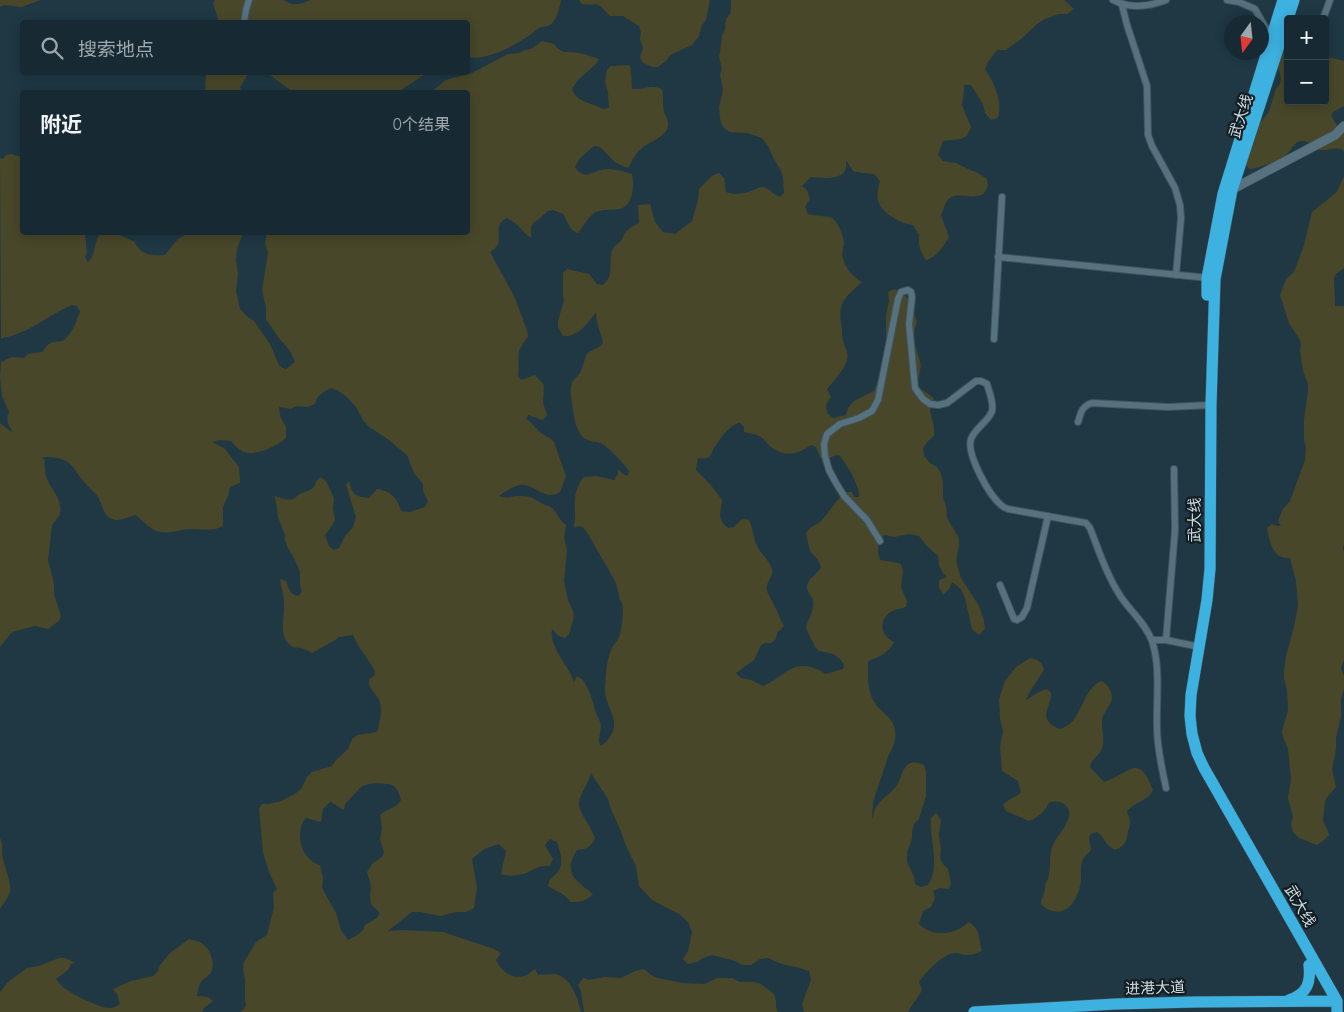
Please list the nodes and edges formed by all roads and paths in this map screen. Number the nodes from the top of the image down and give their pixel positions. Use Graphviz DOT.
graph roads {
  1 [pos="250,0"];
  2 [pos="1112,0"];
  3 [pos="1166,0"];
  4 [pos="1227,0"];
  5 [pos="1283,0"];
  6 [pos="1294,0"];
  7 [pos="1330,0"];
  8 [pos="1122,5"];
  9 [pos="1325,15"];
  10 [pos="244,20"];
  11 [pos="1271,37"];
  12 [pos="1344,126"];
  13 [pos="1228,192"];
  14 [pos="1002,197"];
  15 [pos="998,257"];
  16 [pos="1176,275"];
  17 [pos="1211,278"];
  18 [pos="994,340"];
  19 [pos="1208,406"];
  20 [pos="1078,422"];
  21 [pos="1174,469"];
  22 [pos="1048,516"];
  23 [pos="880,541"];
  24 [pos="1000,585"];
  25 [pos="1152,640"];
  26 [pos="1166,640"];
  27 [pos="1198,647"];
  28 [pos="1166,788"];
  29 [pos="1309,965"];
  30 [pos="1284,1002"];
  31 [pos="1337,1006"];
  32 [pos="974,1012"];
  33 [pos="979,1012"];
  1 -- 10 [label="street"];
  2 -- 8 [label="street"];
  3 -- 8 [label="street"];
  4 -- 11 [label="street"];
  5 -- 11 [label="highway, 武大线"];
  6 -- 13 [label="highway, 武大线"];
  7 -- 9 [label="street"];
  8 -- 16 [label="street"];
  11 -- 13 [label="highway, 武大线"];
  12 -- 13 [label="street"];
  13 -- 17 [label="highway, 武大线"];
  14 -- 15 [label="street"];
  15 -- 16 [label="street"];
  15 -- 18 [label="street"];
  16 -- 17 [label="street"];
  17 -- 19 [label="highway, 武大线"];
  19 -- 20 [label="street"];
  19 -- 27 [label="highway, 武大线"];
  21 -- 26 [label="street"];
  22 -- 23 [label="street"];
  22 -- 24 [label="street"];
  22 -- 25 [label="street"];
  25 -- 26 [label="street"];
  25 -- 28 [label="street"];
  26 -- 27 [label="street"];
  27 -- 29 [label="highway, 武大线"];
  27 -- 31 [label="highway, 武大线"];
  29 -- 30 [label="highway"];
  29 -- 31 [label="highway, 武大线"];
  30 -- 31 [label="highway, 进港大道"];
  30 -- 33 [label="highway, 进港大道"];
  32 -- 33 [label="highway, 进港大道"];
}
